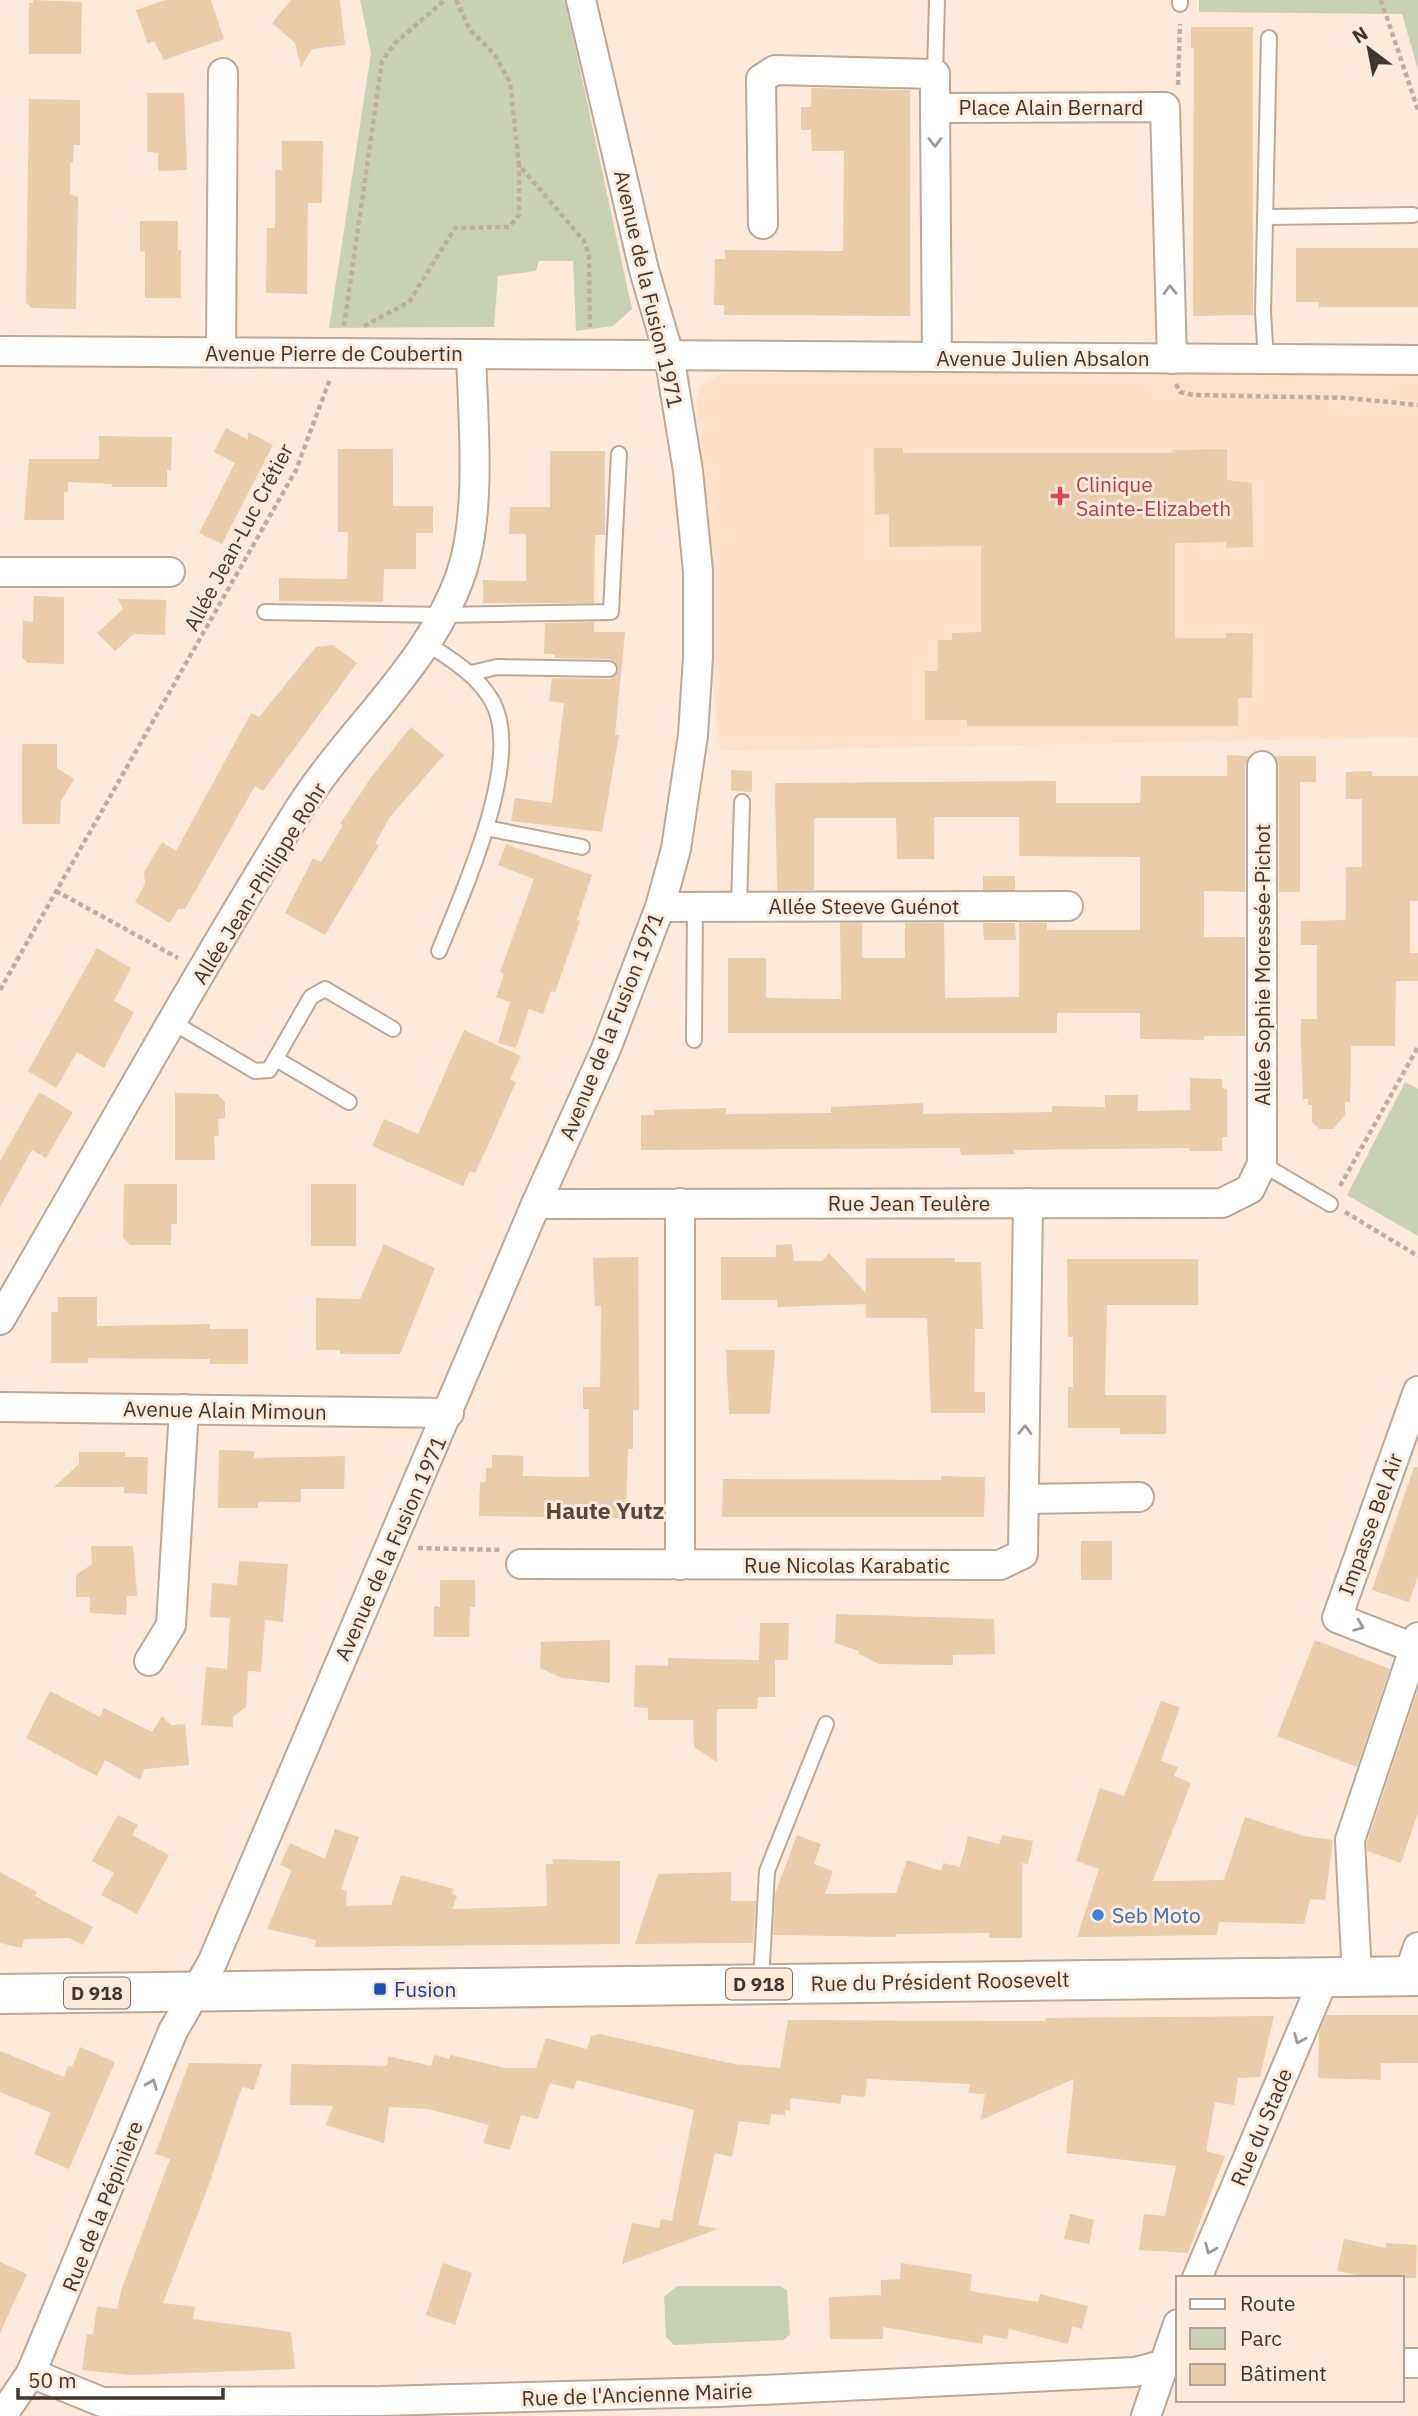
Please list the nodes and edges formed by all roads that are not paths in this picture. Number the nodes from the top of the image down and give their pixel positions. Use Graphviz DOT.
graph roads {
  1 [pos="581,0"];
  2 [pos="937,0"];
  3 [pos="1269,38"];
  4 [pos="223,73"];
  5 [pos="935,74"];
  6 [pos="935,108"];
  7 [pos="1413,215"];
  8 [pos="1265,217"];
  9 [pos="763,224"];
  10 [pos="0,351"];
  11 [pos="221,352"];
  12 [pos="471,354"];
  13 [pos="669,355"];
  14 [pos="937,357"];
  15 [pos="1172,359"];
  16 [pos="1266,359"];
  17 [pos="1418,360"];
  18 [pos="619,454"];
  19 [pos="0,572"];
  20 [pos="170,572"];
  21 [pos="265,612"];
  22 [pos="442,615"];
  23 [pos="425,642"];
  24 [pos="609,668"];
  25 [pos="471,673"];
  26 [pos="1262,766"];
  27 [pos="742,802"];
  28 [pos="486,828"];
  29 [pos="582,847"];
  30 [pos="1068,906"];
  31 [pos="660,907"];
  32 [pos="695,907"];
  33 [pos="739,907"];
  34 [pos="439,951"];
  35 [pos="174,1023"];
  36 [pos="393,1029"];
  37 [pos="694,1040"];
  38 [pos="276,1059"];
  39 [pos="349,1102"];
  40 [pos="1262,1164"];
  41 [pos="680,1203"];
  42 [pos="1028,1203"];
  43 [pos="536,1204"];
  44 [pos="1330,1204"];
  45 [pos="0,1320"];
  46 [pos="1418,1391"];
  47 [pos="0,1407"];
  48 [pos="184,1409"];
  49 [pos="449,1413"];
  50 [pos="1139,1497"];
  51 [pos="1024,1499"];
  52 [pos="521,1564"];
  53 [pos="680,1565"];
  54 [pos="1416,1643"];
  55 [pos="149,1661"];
  56 [pos="826,1724"];
  57 [pos="1415,1966"];
  58 [pos="1341,1976"];
  59 [pos="761,1984"];
  60 [pos="194,1992"];
  61 [pos="0,1994"];
  62 [pos="1199,2276"];
  63 [pos="1176,2335"];
  64 [pos="1171,2362"];
  65 [pos="31,2373"];
  66 [pos="2,2416"];
  67 [pos="1146,2416"];
  1 -- 13 [label="street, Avenue de la Fusion 1971"];
  2 -- 5 [label="lane"];
  3 -- 8 [label="lane"];
  4 -- 11 [label="street"];
  5 -- 6 [label="street"];
  5 -- 9 [label="street"];
  6 -- 14 [label="street, Place Alain Bernard, one-way"];
  15 -- 6 [label="street, Place Alain Bernard, one-way"];
  7 -- 8 [label="lane"];
  8 -- 16 [label="lane"];
  10 -- 11 [label="street, Avenue Pierre de Coubertin"];
  11 -- 12 [label="street, Avenue Pierre de Coubertin"];
  12 -- 13 [label="street, Avenue Pierre de Coubertin"];
  12 -- 22 [label="street, Allée Jean-Philippe Rohr"];
  13 -- 14 [label="street, Avenue Julien Absalon"];
  13 -- 31 [label="street, Avenue de la Fusion 1971"];
  14 -- 15 [label="street, Avenue Julien Absalon"];
  15 -- 16 [label="street, Avenue Julien Absalon"];
  16 -- 17 [label="street, Avenue Julien Absalon"];
  18 -- 22 [label="lane"];
  19 -- 20 [label="street"];
  21 -- 22 [label="lane"];
  22 -- 23 [label="street, Allée Jean-Philippe Rohr"];
  23 -- 25 [label="lane"];
  23 -- 35 [label="street, Allée Jean-Philippe Rohr"];
  24 -- 25 [label="lane"];
  25 -- 28 [label="lane"];
  26 -- 40 [label="street, Allée Sophie Moressée-Pichot"];
  27 -- 33 [label="lane"];
  28 -- 29 [label="lane"];
  28 -- 34 [label="lane"];
  30 -- 33 [label="street, Allée Steeve Guénot"];
  31 -- 32 [label="street, Allée Steeve Guénot"];
  31 -- 43 [label="street, Avenue de la Fusion 1971"];
  32 -- 33 [label="street, Allée Steeve Guénot"];
  32 -- 37 [label="lane"];
  35 -- 38 [label="lane"];
  35 -- 45 [label="street, Allée Jean-Philippe Rohr"];
  36 -- 38 [label="lane"];
  38 -- 39 [label="lane"];
  40 -- 42 [label="street, Rue Jean Teulère"];
  40 -- 44 [label="lane"];
  41 -- 42 [label="street, Rue Jean Teulère"];
  41 -- 43 [label="street, Rue Jean Teulère"];
  41 -- 53 [label="street"];
  51 -- 42 [label="street, Rue Nicolas Karabatic, one-way"];
  43 -- 49 [label="street, Avenue de la Fusion 1971"];
  46 -- 54 [label="street, Impasse Bel Air, one-way"];
  47 -- 48 [label="street, Avenue Alain Mimoun"];
  48 -- 49 [label="street, Avenue Alain Mimoun"];
  48 -- 55 [label="street"];
  49 -- 60 [label="street, Avenue de la Fusion 1971"];
  50 -- 51 [label="street"];
  51 -- 53 [label="street, Rue Nicolas Karabatic"];
  52 -- 53 [label="street"];
  54 -- 58 [label="street, Impasse Bel Air"];
  56 -- 59 [label="lane"];
  57 -- 58 [label="main road, Rue du Président Roosevelt / D 918"];
  58 -- 59 [label="main road, Rue du Président Roosevelt / D 918"];
  58 -- 62 [label="street, Rue du Stade, one-way"];
  59 -- 60 [label="main road, Rue du Président Roosevelt / D 918"];
  60 -- 61 [label="main road, Rue du Président Roosevelt / D 918"];
  65 -- 60 [label="street, Rue de la Pépinière, one-way"];
  63 -- 64 [label="street"];
  64 -- 65 [label="street, Rue de l'Ancienne Mairie"];
  64 -- 67 [label="street"];
  65 -- 66 [label="street, Rue de la Pépinière"];
}
